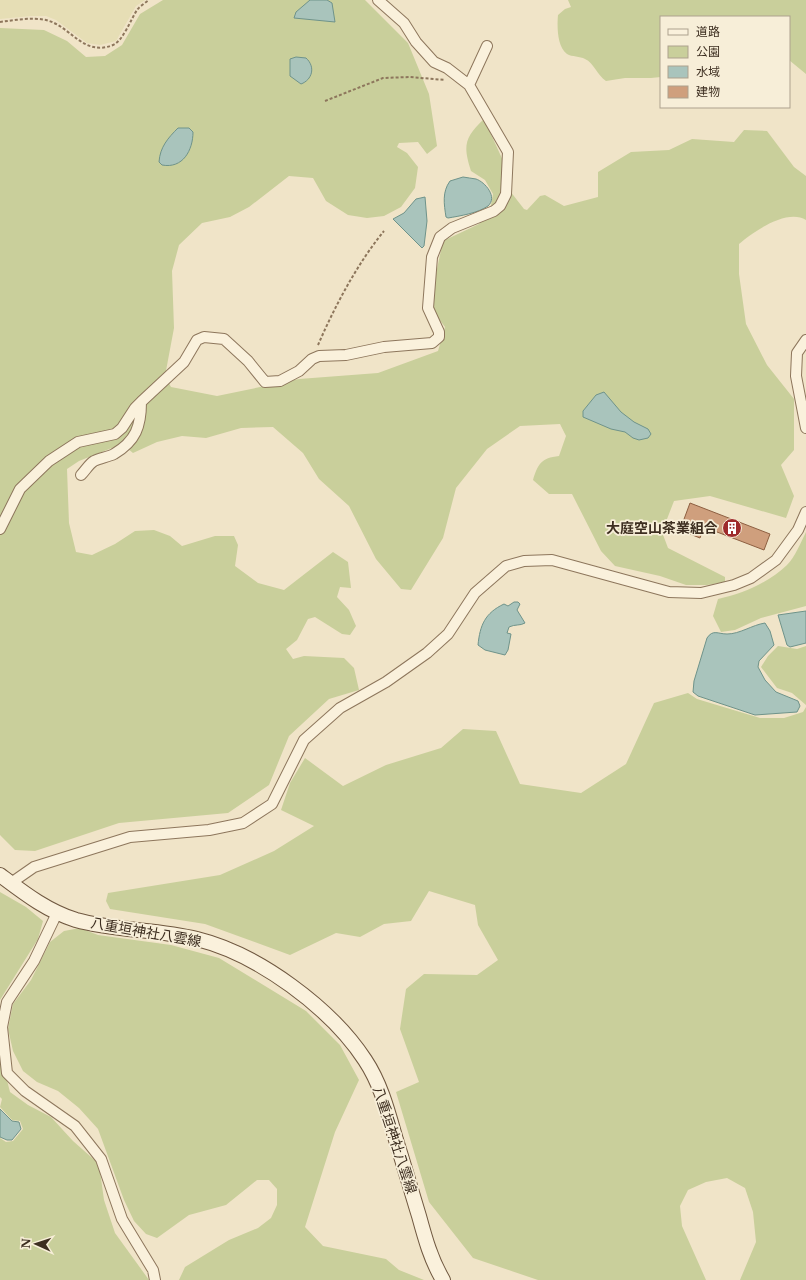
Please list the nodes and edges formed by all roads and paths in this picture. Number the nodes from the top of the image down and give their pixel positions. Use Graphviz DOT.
graph roads {
  1 [pos="149,0"];
  2 [pos="378,0"];
  3 [pos="0,22"];
  4 [pos="487,46"];
  5 [pos="447,81"];
  6 [pos="470,85"];
  7 [pos="325,101"];
  8 [pos="384,231"];
  9 [pos="806,340"];
  10 [pos="315,358"];
  11 [pos="141,402"];
  12 [pos="806,428"];
  13 [pos="81,475"];
  14 [pos="806,512"];
  15 [pos="0,529"];
  16 [pos="6,879"];
  17 [pos="57,913"];
  18 [pos="155,1280"];
  19 [pos="443,1280"];
  1 -- 3 [label="path"];
  2 -- 6 [label="street"];
  4 -- 6 [label="street"];
  5 -- 7 [label="path"];
  6 -- 10 [label="street"];
  8 -- 10 [label="path"];
  9 -- 12 [label="street"];
  10 -- 11 [label="street"];
  11 -- 13 [label="street"];
  11 -- 15 [label="street"];
  14 -- 16 [label="street"];
  16 -- 17 [label="main road, 八重垣神社八雲線"];
  17 -- 18 [label="street"];
  17 -- 19 [label="main road, 八重垣神社八雲線"];
}
